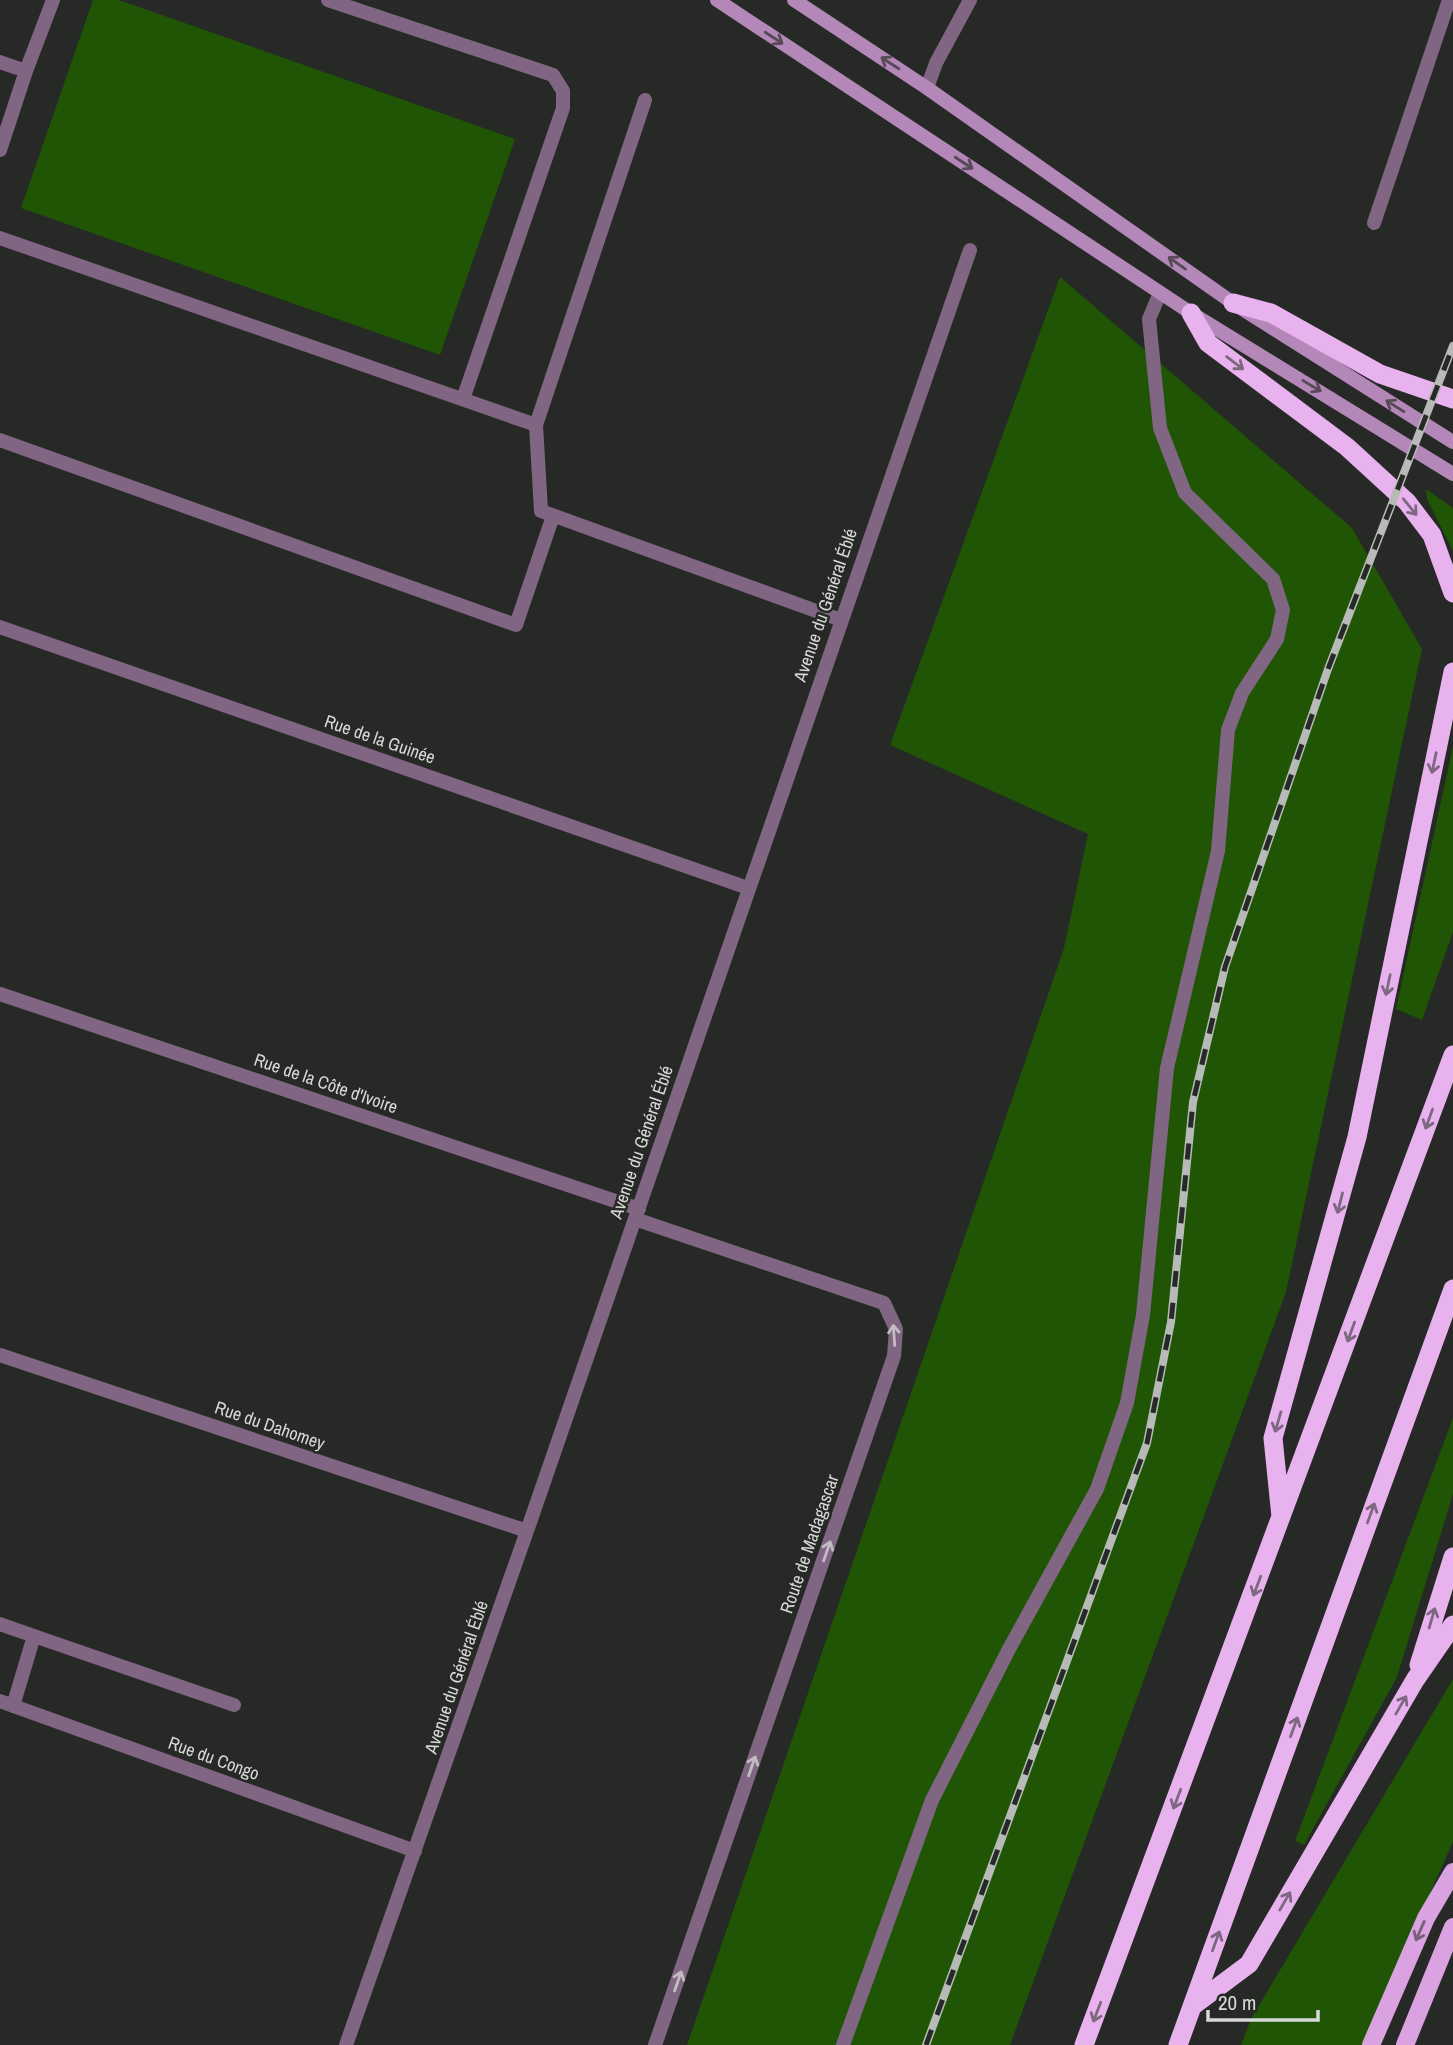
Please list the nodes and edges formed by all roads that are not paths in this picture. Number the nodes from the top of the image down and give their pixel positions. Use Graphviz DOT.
graph roads {
  1 [pos="52,0"];
  2 [pos="328,0"];
  3 [pos="718,0"];
  4 [pos="794,0"];
  5 [pos="970,0"];
  6 [pos="1450,0"];
  7 [pos="0,62"];
  8 [pos="26,71"];
  9 [pos="928,88"];
  10 [pos="645,100"];
  11 [pos="0,150"];
  12 [pos="1374,223"];
  13 [pos="0,238"];
  14 [pos="970,250"];
  15 [pos="1160,293"];
  16 [pos="1233,303"];
  17 [pos="1191,313"];
  18 [pos="463,399"];
  19 [pos="1453,400"];
  20 [pos="536,425"];
  21 [pos="0,440"];
  22 [pos="1453,442"];
  23 [pos="1453,474"];
  24 [pos="553,516"];
  25 [pos="1453,593"];
  26 [pos="841,620"];
  27 [pos="0,627"];
  28 [pos="1453,672"];
  29 [pos="748,888"];
  30 [pos="0,994"];
  31 [pos="1453,1055"];
  32 [pos="637,1214"];
  33 [pos="1453,1289"];
  34 [pos="0,1355"];
  35 [pos="1281,1522"];
  36 [pos="527,1531"];
  37 [pos="1453,1557"];
  38 [pos="0,1624"];
  39 [pos="1453,1625"];
  40 [pos="34,1636"];
  41 [pos="1415,1680"];
  42 [pos="6,1704"];
  43 [pos="234,1705"];
  44 [pos="415,1851"];
  45 [pos="1453,1872"];
  46 [pos="1453,1927"];
  47 [pos="1193,2005"];
  48 [pos="346,2045"];
  49 [pos="656,2045"];
  50 [pos="843,2045"];
  51 [pos="1084,2045"];
  52 [pos="1178,2045"];
  53 [pos="1371,2045"];
  54 [pos="1405,2045"];
  1 -- 8 [label="lane"];
  2 -- 18 [label="lane"];
  3 -- 15 [label="main road, one-way"];
  9 -- 4 [label="main road, one-way"];
  5 -- 9 [label="lane"];
  6 -- 12 [label="lane"];
  7 -- 8 [label="lane"];
  8 -- 11 [label="lane"];
  16 -- 9 [label="main road, one-way"];
  10 -- 20 [label="lane"];
  13 -- 18 [label="lane"];
  14 -- 26 [label="lane, Avenue du Général Éblé"];
  15 -- 17 [label="main road"];
  15 -- 50 [label="lane"];
  16 -- 19 [label="highway"];
  22 -- 16 [label="main road, one-way"];
  17 -- 23 [label="main road, one-way"];
  17 -- 25 [label="highway, one-way"];
  18 -- 20 [label="lane"];
  20 -- 24 [label="lane"];
  21 -- 24 [label="lane"];
  24 -- 26 [label="lane"];
  26 -- 29 [label="lane, Avenue du Général Éblé"];
  27 -- 29 [label="lane, Rue de la Guinée"];
  28 -- 35 [label="highway, one-way"];
  29 -- 32 [label="lane, Avenue du Général Éblé"];
  30 -- 32 [label="lane, Rue de la Côte d'Ivoire"];
  31 -- 35 [label="highway, one-way"];
  32 -- 36 [label="lane, Avenue du Général Éblé"];
  49 -- 32 [label="lane, Route de Madagascar, one-way"];
  47 -- 33 [label="highway, one-way"];
  34 -- 36 [label="lane, Rue du Dahomey"];
  35 -- 51 [label="highway, one-way"];
  36 -- 44 [label="lane, Avenue du Général Éblé"];
  41 -- 37 [label="highway, one-way"];
  38 -- 40 [label="lane"];
  39 -- 41 [label="highway"];
  40 -- 42 [label="lane"];
  40 -- 43 [label="lane"];
  47 -- 41 [label="highway, one-way"];
  42 -- 44 [label="lane, Rue du Congo"];
  44 -- 48 [label="lane, Avenue du Général Éblé"];
  45 -- 53 [label="main road, one-way"];
  46 -- 54 [label="main road"];
  47 -- 52 [label="highway"];
}
